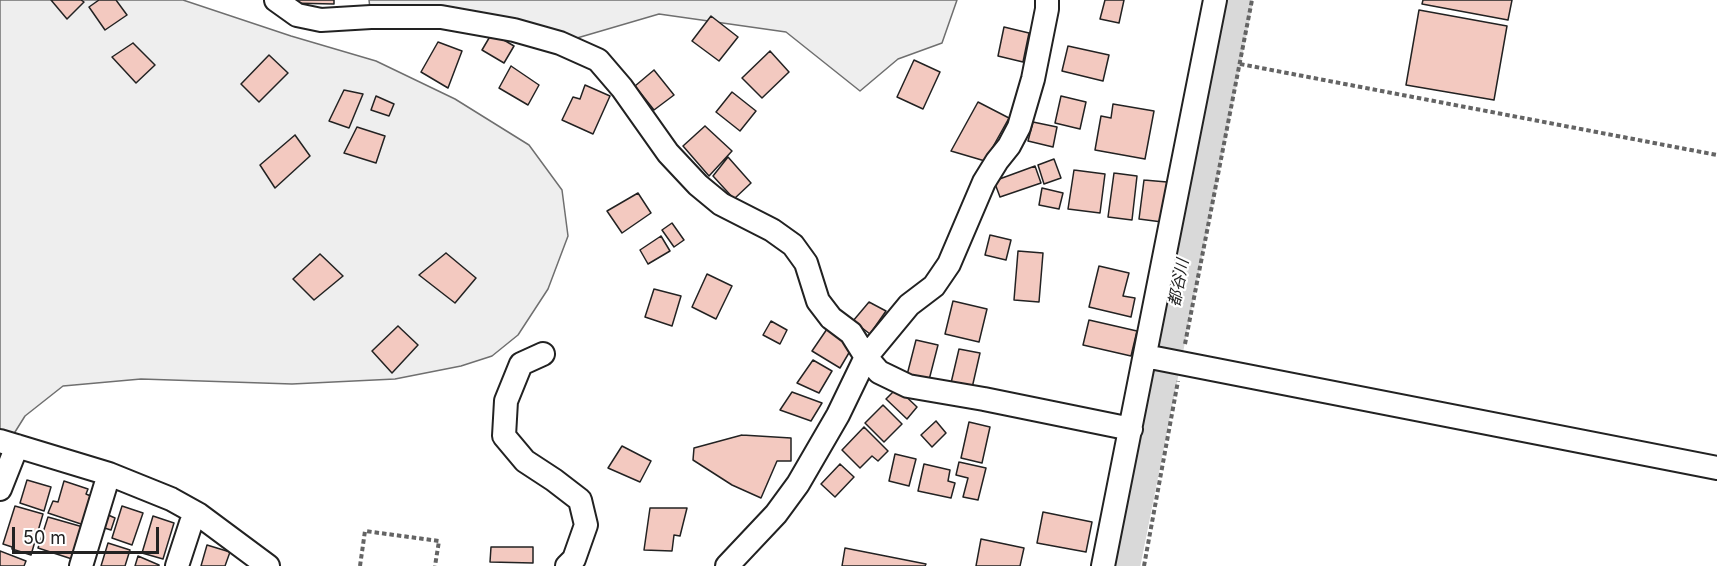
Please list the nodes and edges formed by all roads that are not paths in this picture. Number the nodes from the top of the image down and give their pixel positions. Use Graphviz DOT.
graph roads {
  1 [pos="276,0"];
  2 [pos="1047,0"];
  3 [pos="1215,0"];
  4 [pos="543,354"];
  5 [pos="866,357"];
  6 [pos="1163,359"];
  7 [pos="1131,429"];
  8 [pos="8,444"];
  9 [pos="1717,468"];
  10 [pos="109,474"];
  11 [pos="0,489"];
  12 [pos="198,514"];
  13 [pos="81,566"];
  14 [pos="177,566"];
  15 [pos="268,566"];
  16 [pos="567,566"];
  17 [pos="726,566"];
  18 [pos="1103,566"];
  1 -- 5 [label="street"];
  2 -- 5 [label="street"];
  3 -- 6 [label="street"];
  4 -- 16 [label="street"];
  5 -- 7 [label="street"];
  5 -- 17 [label="street"];
  6 -- 7 [label="street"];
  6 -- 9 [label="street"];
  7 -- 18 [label="street"];
  8 -- 10 [label="street"];
  8 -- 11 [label="street"];
  10 -- 12 [label="street"];
  10 -- 13 [label="street"];
  12 -- 14 [label="street"];
  12 -- 15 [label="street"];
}
